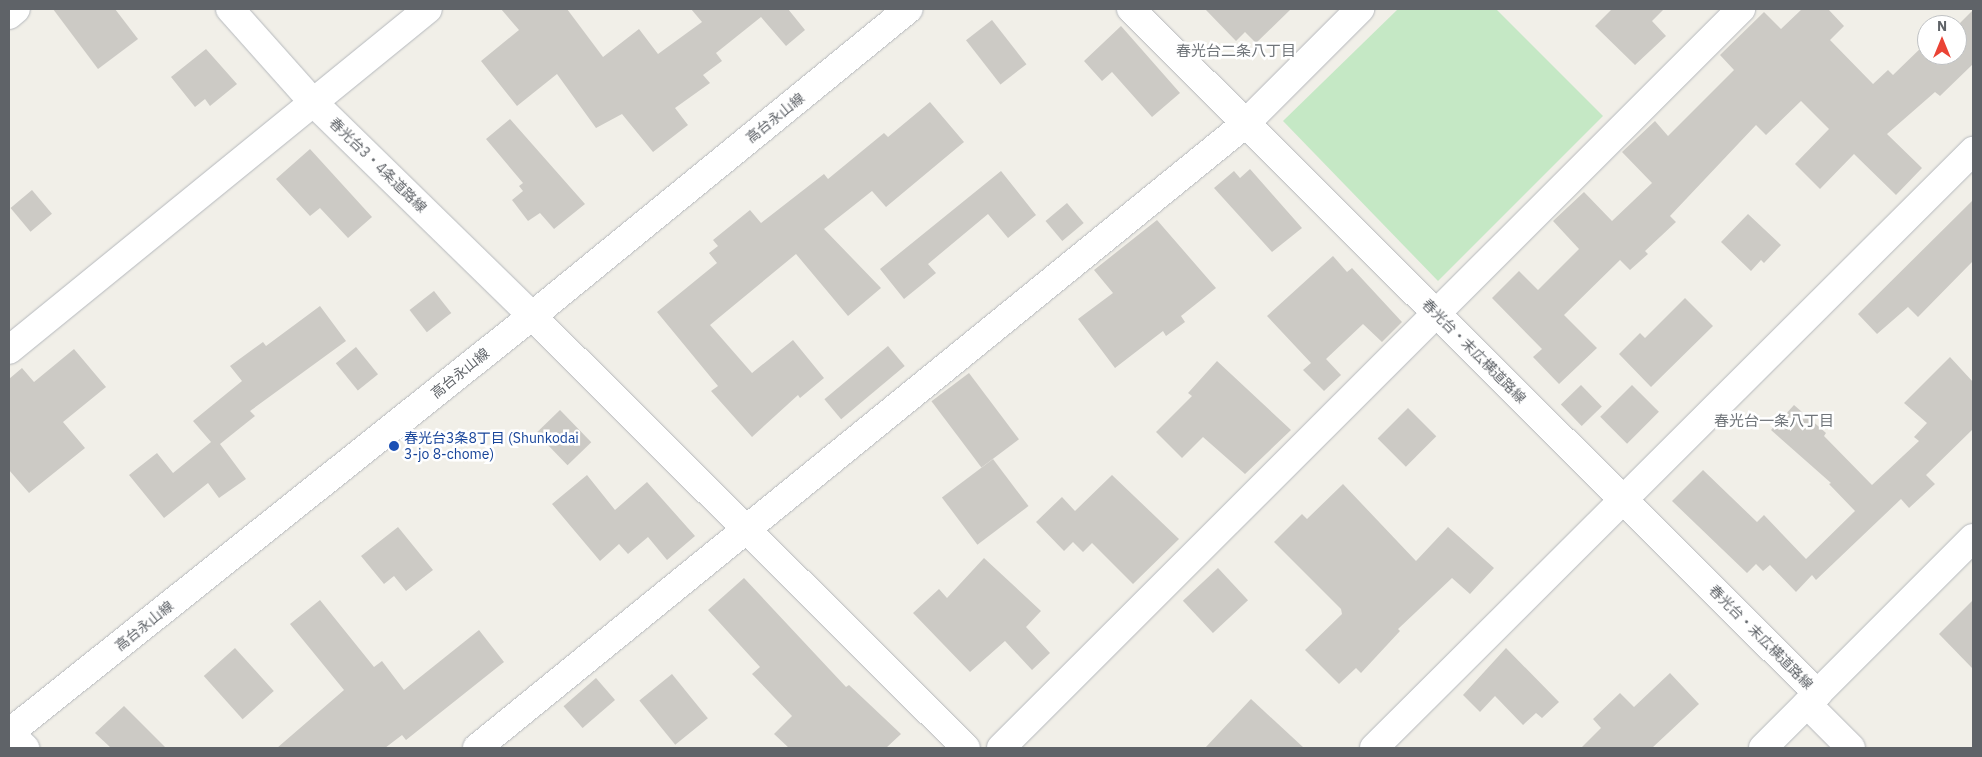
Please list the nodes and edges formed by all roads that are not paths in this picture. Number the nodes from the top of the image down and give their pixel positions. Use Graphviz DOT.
graph roads {
  1 [pos="16,9"];
  2 [pos="230,9"];
  3 [pos="428,9"];
  4 [pos="909,9"];
  5 [pos="1131,9"];
  6 [pos="1360,9"];
  7 [pos="1741,9"];
  8 [pos="9,15"];
  9 [pos="313,102"];
  10 [pos="1244,124"];
  11 [pos="1973,151"];
  12 [pos="1437,314"];
  13 [pos="532,316"];
  14 [pos="9,350"];
  15 [pos="1623,501"];
  16 [pos="747,531"];
  17 [pos="1973,538"];
  18 [pos="1812,699"];
  19 [pos="13,737"];
  20 [pos="476,748"];
  21 [pos="966,748"];
  22 [pos="1001,748"];
  23 [pos="1374,748"];
  24 [pos="1763,748"];
  25 [pos="1851,748"];
  1 -- 8 [label="street"];
  2 -- 9 [label="street, 春光台3・4条道路線"];
  3 -- 9 [label="street"];
  4 -- 13 [label="street, 高台永山線"];
  5 -- 10 [label="street, 春光台・末広横道路線"];
  6 -- 10 [label="street"];
  7 -- 12 [label="street"];
  9 -- 13 [label="street, 春光台3・4条道路線"];
  9 -- 14 [label="street"];
  10 -- 12 [label="street, 春光台・末広横道路線"];
  10 -- 16 [label="street"];
  11 -- 15 [label="street"];
  12 -- 15 [label="street, 春光台・末広横道路線"];
  12 -- 22 [label="street"];
  13 -- 16 [label="street, 春光台3・4条道路線"];
  13 -- 19 [label="street, 高台永山線"];
  15 -- 18 [label="street, 春光台・末広横道路線"];
  15 -- 23 [label="street"];
  16 -- 20 [label="street"];
  16 -- 21 [label="street, 春光台3・4条道路線"];
  17 -- 18 [label="street"];
  18 -- 24 [label="street"];
  18 -- 25 [label="street, 春光台・末広横道路線"];
}
